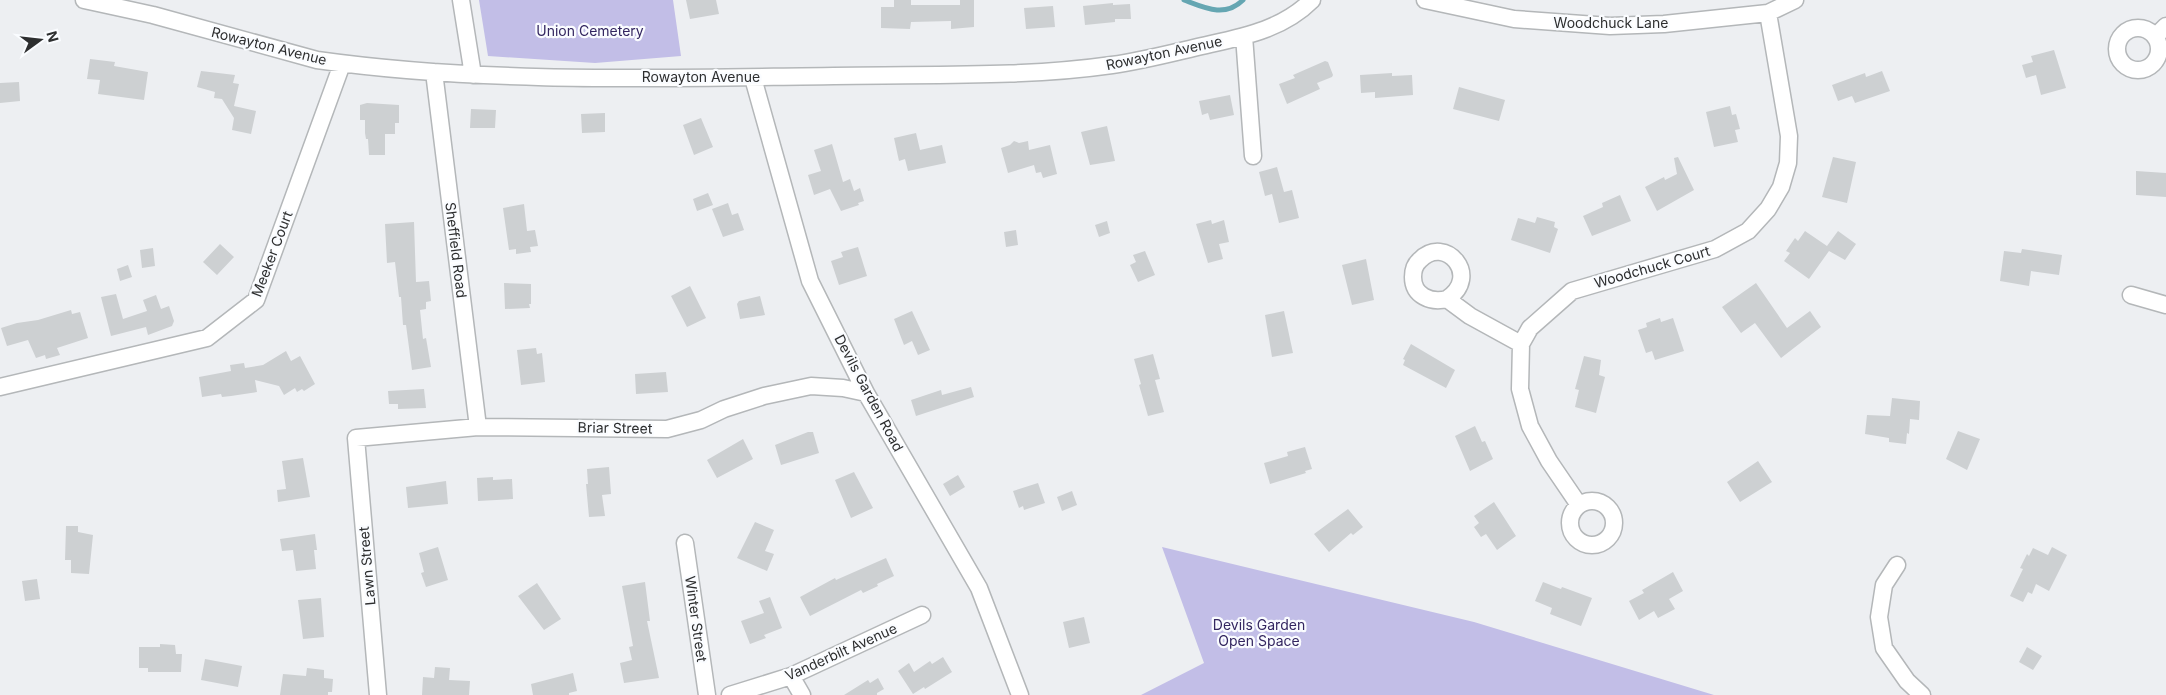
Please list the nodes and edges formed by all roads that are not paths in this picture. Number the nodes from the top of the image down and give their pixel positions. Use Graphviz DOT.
graph roads {
  1 [pos="84,0"];
  2 [pos="461,0"];
  3 [pos="1312,0"];
  4 [pos="1425,0"];
  5 [pos="1795,0"];
  6 [pos="1768,14"];
  7 [pos="1244,36"];
  8 [pos="342,64"];
  9 [pos="434,72"];
  10 [pos="473,75"];
  11 [pos="753,78"];
  12 [pos="1253,156"];
  13 [pos="2131,295"];
  14 [pos="1447,299"];
  15 [pos="2166,305"];
  16 [pos="1521,344"];
  17 [pos="0,387"];
  18 [pos="866,393"];
  19 [pos="478,427"];
  20 [pos="356,438"];
  21 [pos="1579,505"];
  22 [pos="685,543"];
  23 [pos="1897,565"];
  24 [pos="922,615"];
  25 [pos="791,676"];
  26 [pos="378,695"];
  27 [pos="707,695"];
  28 [pos="730,695"];
  29 [pos="802,695"];
  30 [pos="1020,695"];
  31 [pos="1922,695"];
  1 -- 8 [label="street, Rowayton Avenue"];
  2 -- 10 [label="street"];
  3 -- 7 [label="street, Rowayton Avenue"];
  4 -- 6 [label="street, Woodchuck Lane"];
  5 -- 6 [label="street, Woodchuck Lane"];
  6 -- 16 [label="street, Woodchuck Court"];
  7 -- 11 [label="street, Rowayton Avenue"];
  7 -- 12 [label="street"];
  8 -- 9 [label="street, Rowayton Avenue"];
  8 -- 17 [label="street, Meeker Court"];
  9 -- 10 [label="street, Rowayton Avenue"];
  9 -- 19 [label="street, Sheffield Road"];
  10 -- 11 [label="street, Rowayton Avenue"];
  11 -- 18 [label="street, Devils Garden Road"];
  13 -- 15 [label="street"];
  14 -- 16 [label="street"];
  16 -- 21 [label="street"];
  18 -- 19 [label="street, Briar Street"];
  18 -- 30 [label="street, Devils Garden Road"];
  19 -- 20 [label="street, Briar Street"];
  20 -- 26 [label="street, Lawn Street"];
  22 -- 27 [label="street, Winter Street"];
  23 -- 31 [label="street"];
  24 -- 25 [label="street, Vanderbilt Avenue"];
  25 -- 28 [label="street, Vanderbilt Avenue"];
  25 -- 29 [label="street"];
}
